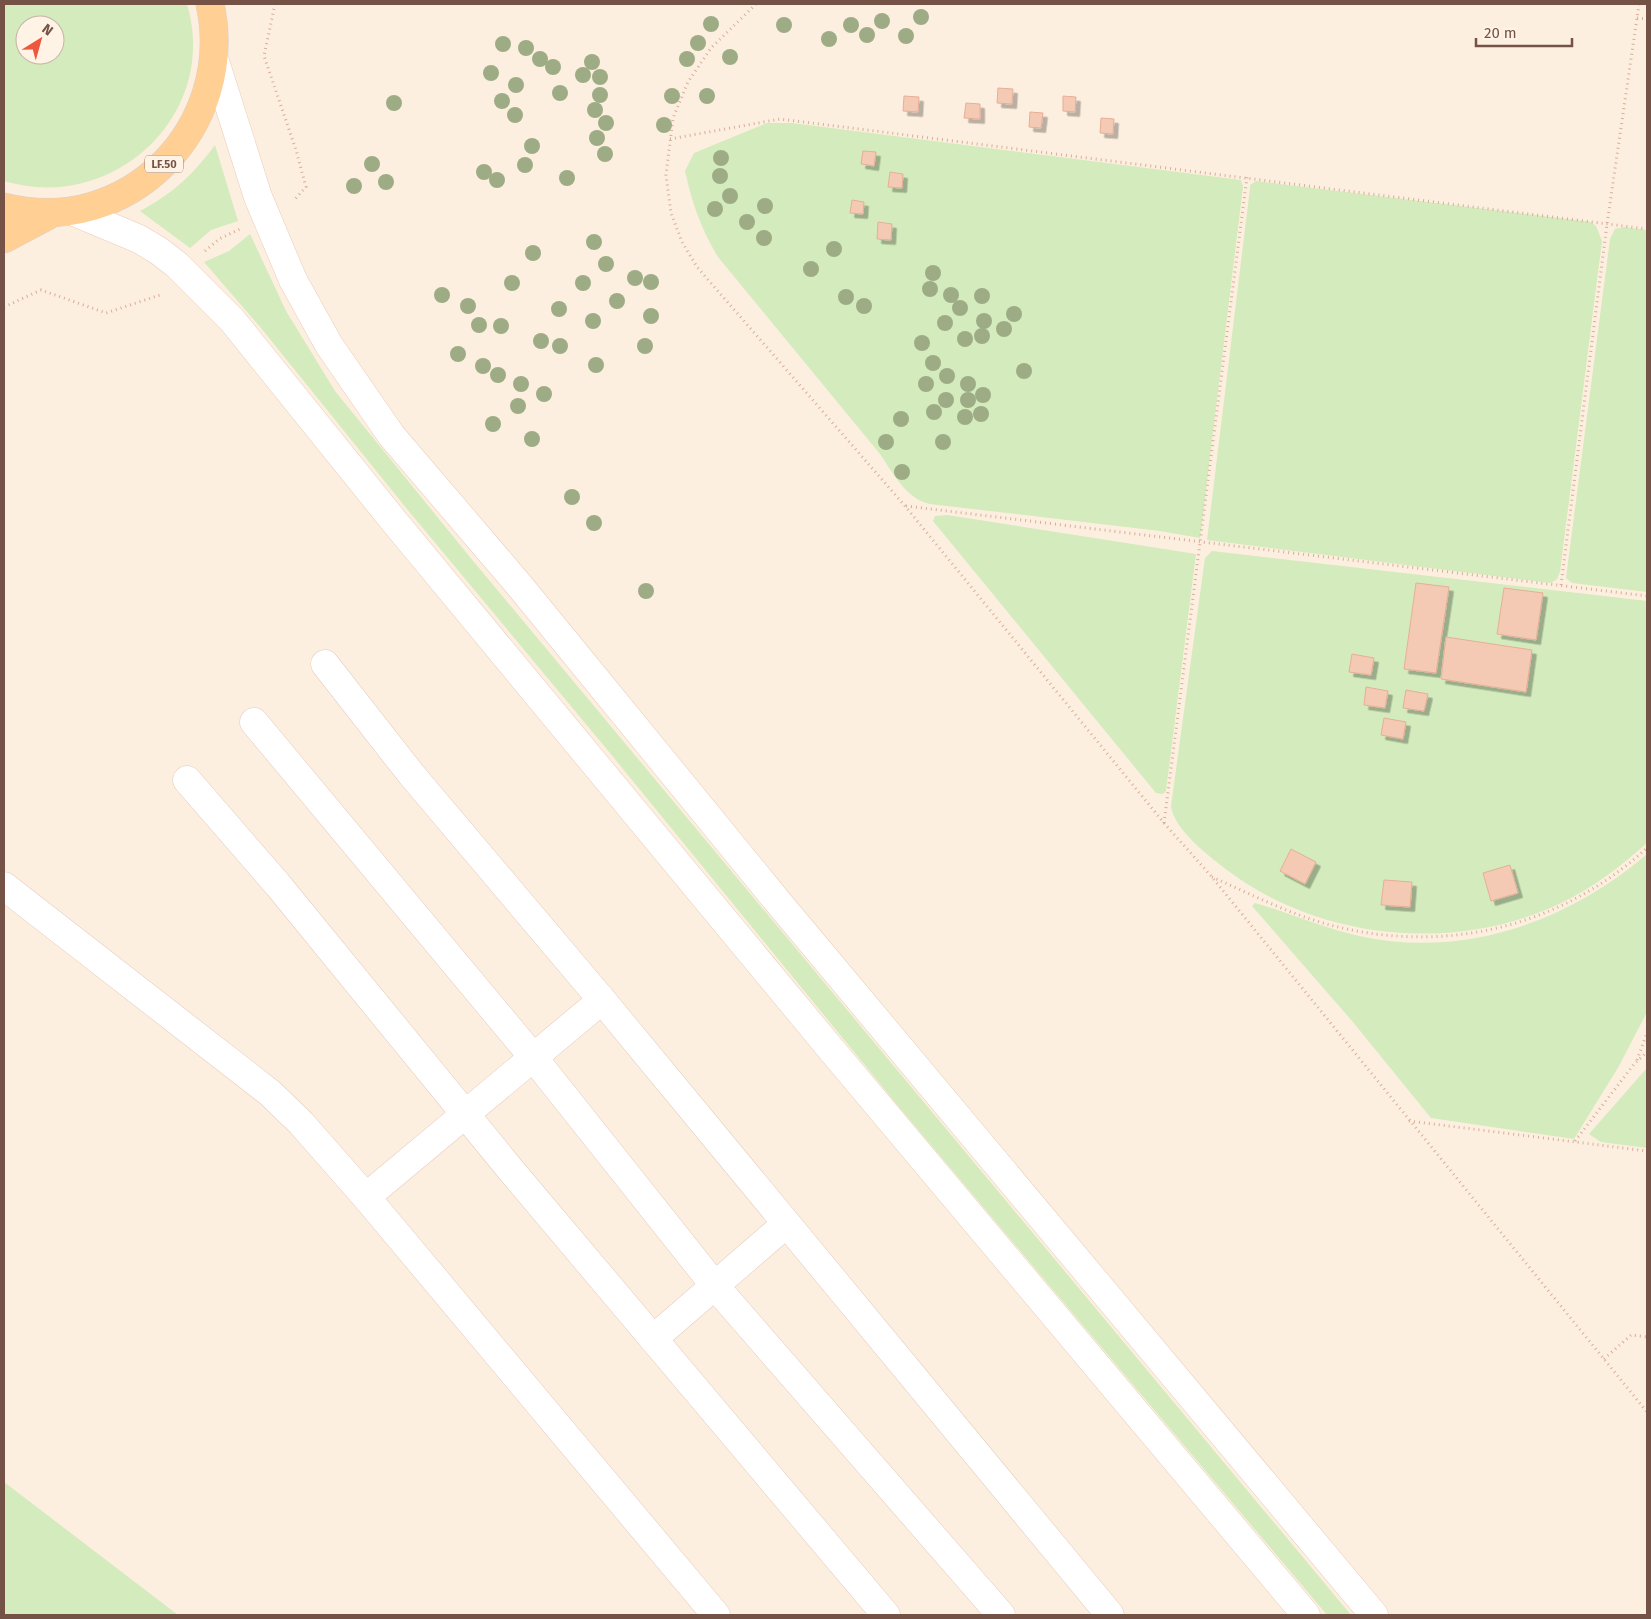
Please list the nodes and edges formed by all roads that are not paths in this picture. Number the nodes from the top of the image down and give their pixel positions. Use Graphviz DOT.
graph roads {
  1 [pos="216,11"];
  2 [pos="214,58"];
  3 [pos="4,207"];
  4 [pos="63,212"];
  5 [pos="4,238"];
  6 [pos="325,664"];
  7 [pos="254,722"];
  8 [pos="187,780"];
  9 [pos="4,886"];
  10 [pos="602,1000"];
  11 [pos="533,1057"];
  12 [pos="464,1114"];
  13 [pos="366,1197"];
  14 [pos="786,1224"];
  15 [pos="715,1286"];
  16 [pos="653,1339"];
  17 [pos="716,1615"];
  18 [pos="886,1615"];
  19 [pos="1001,1615"];
  20 [pos="1110,1615"];
  21 [pos="1306,1615"];
  22 [pos="1374,1615"];
  1 -- 2 [label="main road, LF.50"];
  2 -- 4 [label="main road, LF.50"];
  2 -- 22 [label="street"];
  3 -- 4 [label="main road, LF.50"];
  4 -- 5 [label="main road, LF.50"];
  4 -- 21 [label="street"];
  6 -- 10 [label="street"];
  7 -- 11 [label="street"];
  8 -- 12 [label="street"];
  9 -- 13 [label="street"];
  10 -- 11 [label="street"];
  10 -- 14 [label="street"];
  11 -- 12 [label="street"];
  11 -- 15 [label="street"];
  12 -- 13 [label="street"];
  12 -- 16 [label="street"];
  13 -- 17 [label="street"];
  14 -- 15 [label="street"];
  14 -- 20 [label="street"];
  15 -- 16 [label="street"];
  15 -- 19 [label="street"];
  16 -- 18 [label="street"];
}
